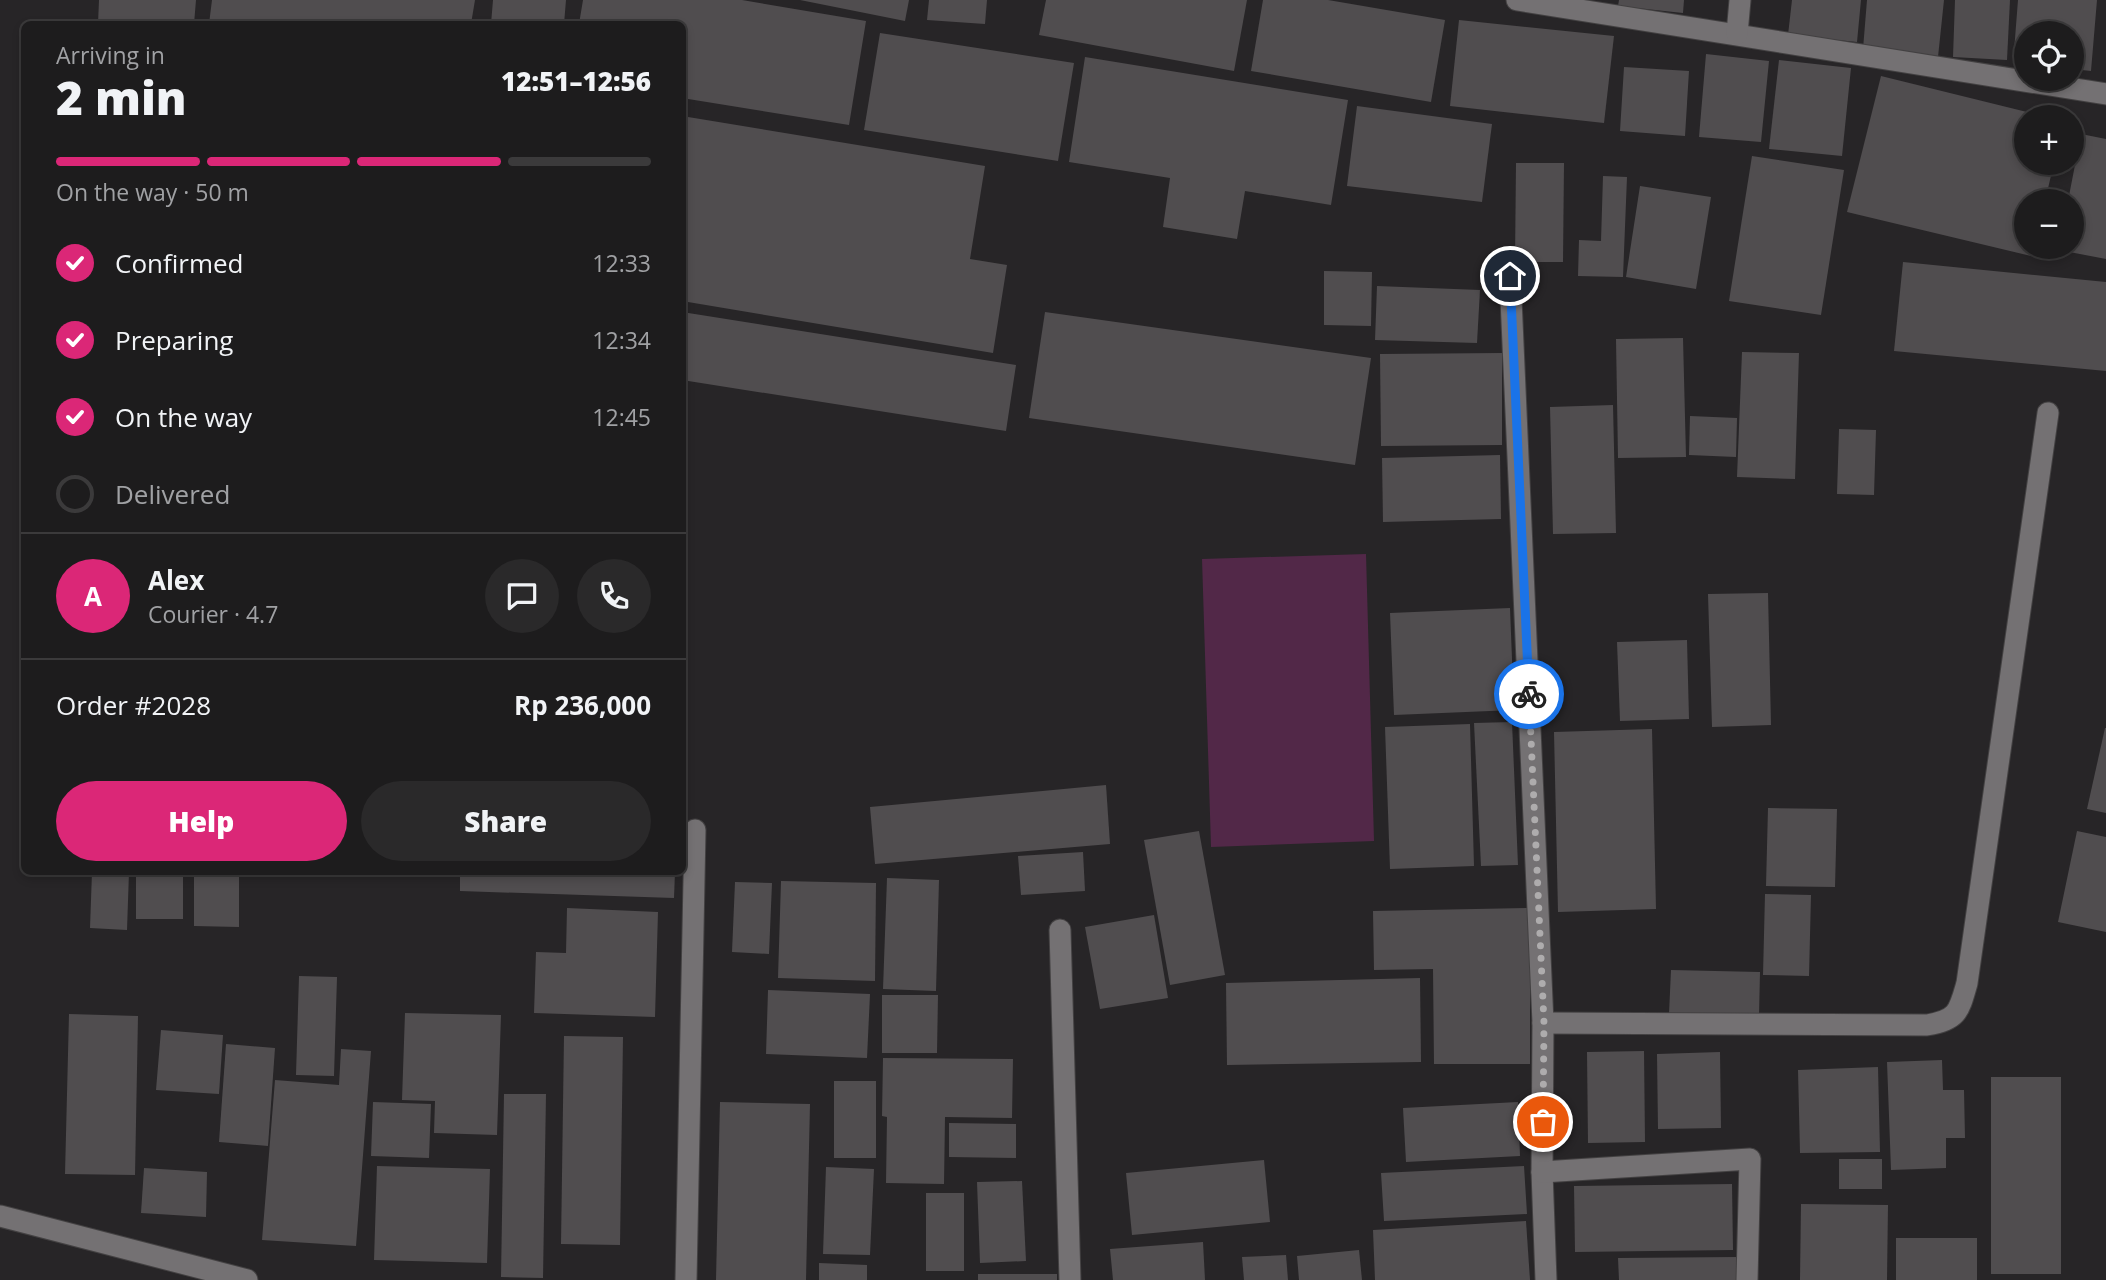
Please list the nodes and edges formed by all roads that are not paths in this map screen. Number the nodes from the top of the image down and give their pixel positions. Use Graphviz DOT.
graph roads {
  1 [pos="1517,0"];
  2 [pos="1740,0"];
  3 [pos="1737,34"];
  4 [pos="2106,94"];
  5 [pos="1510,276"];
  6 [pos="2048,413"];
  7 [pos="695,830"];
  8 [pos="1060,930"];
  9 [pos="1544,1023"];
  10 [pos="1542,1172"];
  11 [pos="0,1216"];
  12 [pos="247,1280"];
  13 [pos="686,1280"];
  14 [pos="1070,1280"];
  15 [pos="1546,1280"];
  16 [pos="1747,1280"];
  1 -- 3 [label="street"];
  2 -- 3 [label="street"];
  3 -- 4 [label="street"];
  5 -- 9 [label="street"];
  6 -- 9 [label="street"];
  7 -- 13 [label="street"];
  8 -- 14 [label="street"];
  9 -- 10 [label="street"];
  10 -- 15 [label="street"];
  10 -- 16 [label="street"];
  11 -- 12 [label="street"];
}
